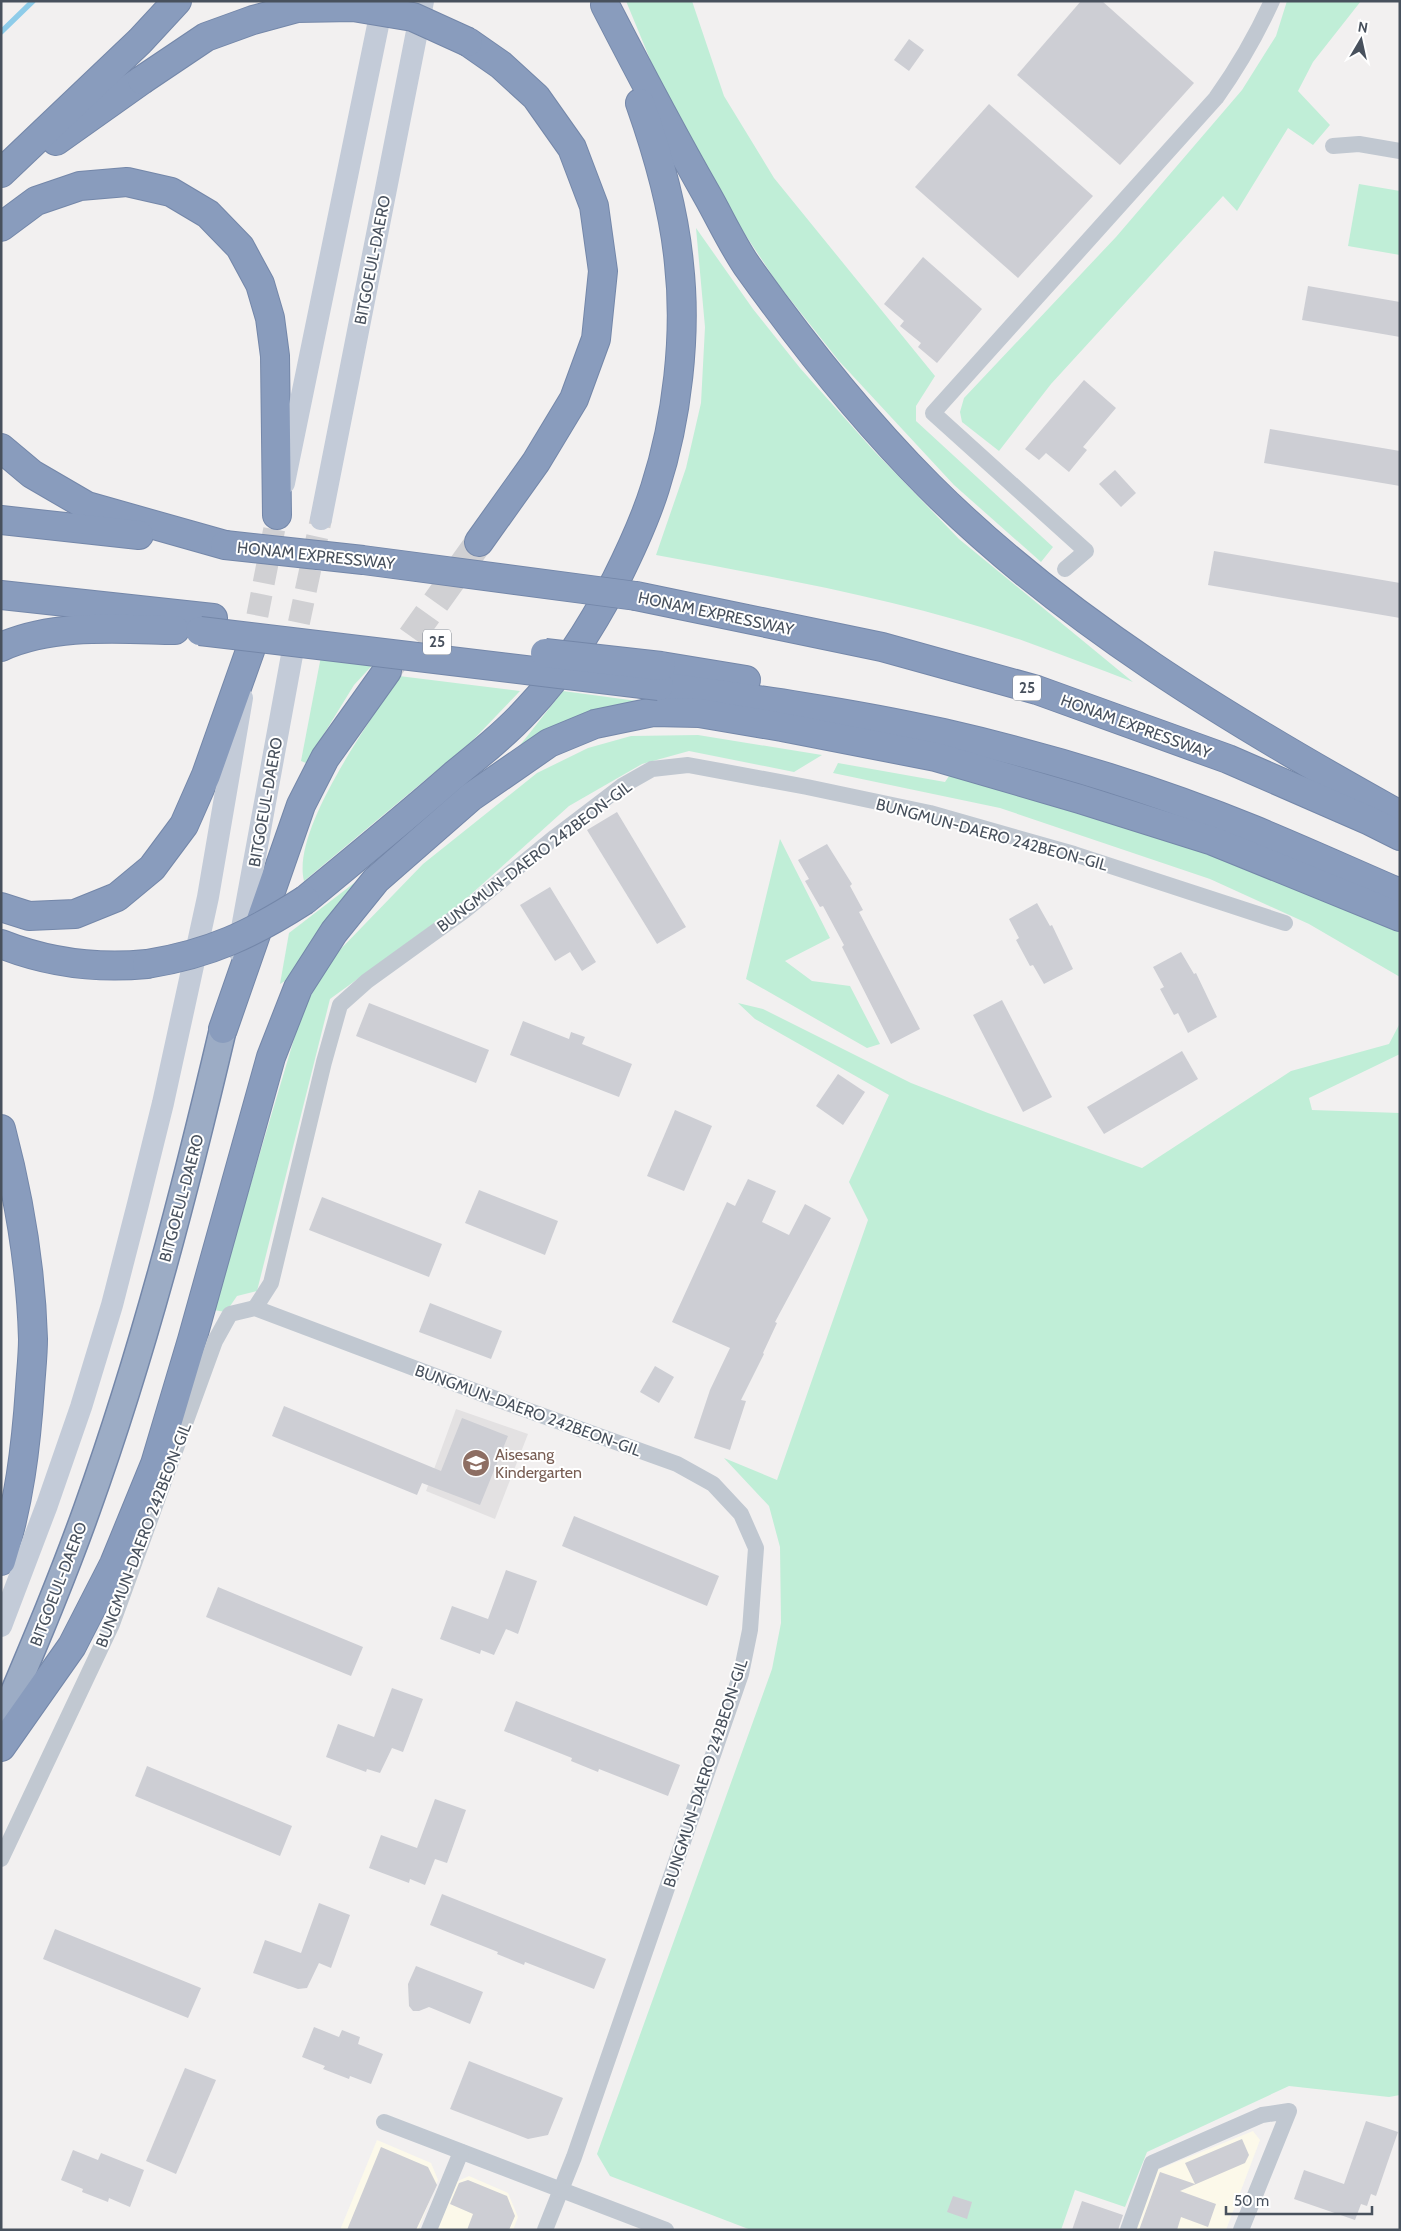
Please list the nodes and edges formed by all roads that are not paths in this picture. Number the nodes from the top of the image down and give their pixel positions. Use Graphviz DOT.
graph roads {
  1 [pos="177,1"];
  2 [pos="383,1"];
  3 [pos="423,1"];
  4 [pos="1272,1"];
  5 [pos="605,3"];
  6 [pos="1333,146"];
  7 [pos="1400,151"];
  8 [pos="1,173"];
  9 [pos="1,180"];
  10 [pos="1,228"];
  11 [pos="1,448"];
  12 [pos="277,515"];
  13 [pos="322,518"];
  14 [pos="1,520"];
  15 [pos="479,542"];
  16 [pos="225,545"];
  17 [pos="1065,569"];
  18 [pos="1,595"];
  19 [pos="207,625"];
  20 [pos="1,647"];
  21 [pos="251,648"];
  22 [pos="292,655"];
  23 [pos="387,671"];
  24 [pos="660,676"];
  25 [pos="1400,815"];
  26 [pos="1400,836"];
  27 [pos="1400,874"];
  28 [pos="1400,894"];
  29 [pos="1,907"];
  30 [pos="1400,917"];
  31 [pos="1285,922"];
  32 [pos="1,944"];
  33 [pos="223,1030"];
  34 [pos="1,1129"];
  35 [pos="255,1308"];
  36 [pos="1,1560"];
  37 [pos="1,1626"];
  38 [pos="1,1723"];
  39 [pos="1,1747"];
  40 [pos="1,1859"];
  41 [pos="384,2122"];
  42 [pos="461,2152"];
  43 [pos="560,2190"];
  44 [pos="640,2225"];
  45 [pos="429,2230"];
  46 [pos="545,2230"];
  47 [pos="666,2230"];
  48 [pos="1128,2230"];
  49 [pos="1242,2230"];
  1 -- 8 [label="highway"];
  2 -- 12 [label="main road"];
  3 -- 13 [label="main road, BITGOEUL-DAERO"];
  4 -- 17 [label="street"];
  5 -- 25 [label="highway"];
  5 -- 32 [label="highway, bridge"];
  6 -- 7 [label="street"];
  9 -- 15 [label="highway, bridge"];
  10 -- 12 [label="highway"];
  11 -- 16 [label="highway"];
  14 -- 16 [label="highway, HONAM EXPRESSWAY / 25"];
  16 -- 26 [label="highway, HONAM EXPRESSWAY / 25, bridge"];
  18 -- 19 [label="highway, 25"];
  19 -- 20 [label="highway"];
  19 -- 24 [label="highway, 25, bridge"];
  21 -- 29 [label="highway"];
  21 -- 37 [label="main road"];
  22 -- 33 [label="main road, BITGOEUL-DAERO"];
  23 -- 33 [label="highway"];
  24 -- 27 [label="highway, 25"];
  24 -- 28 [label="highway"];
  30 -- 39 [label="highway"];
  31 -- 35 [label="street, BUNGMUN-DAERO 242BEON-GIL"];
  33 -- 38 [label="highway, BITGOEUL-DAERO"];
  34 -- 36 [label="highway"];
  35 -- 40 [label="street, BUNGMUN-DAERO 242BEON-GIL"];
  35 -- 43 [label="street, BUNGMUN-DAERO 242BEON-GIL"];
  41 -- 42 [label="street"];
  42 -- 43 [label="street"];
  42 -- 45 [label="street"];
  43 -- 44 [label="street"];
  43 -- 46 [label="street, BUNGMUN-DAERO 242BEON-GIL"];
  44 -- 47 [label="street"];
  48 -- 49 [label="street"];
}
